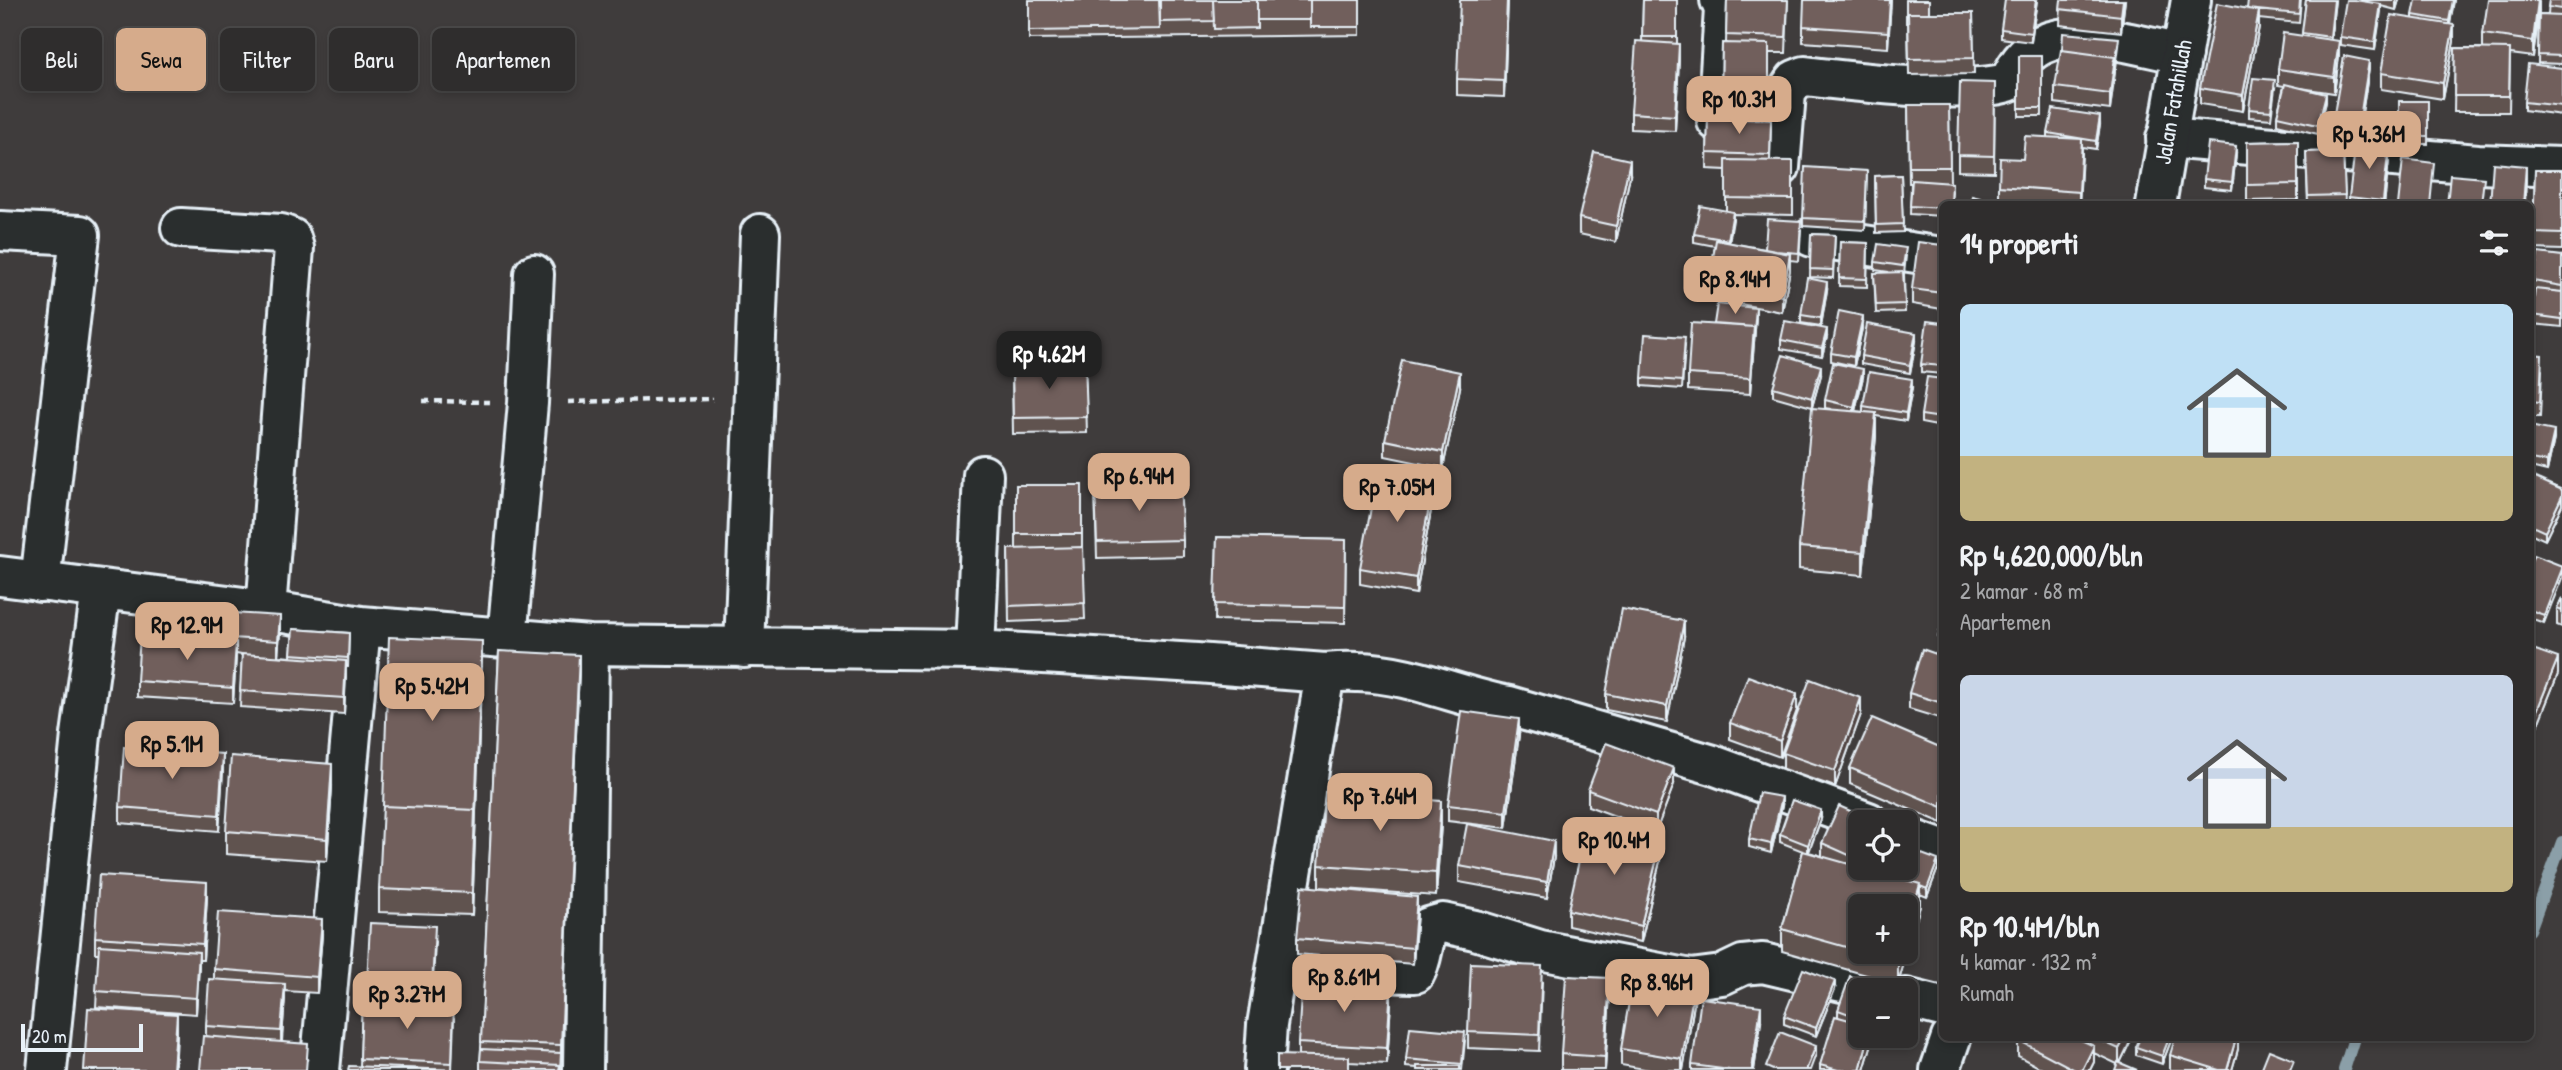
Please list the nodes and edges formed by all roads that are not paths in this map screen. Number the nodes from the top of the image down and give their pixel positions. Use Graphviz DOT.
graph roads {
  1 [pos="1720,0"];
  2 [pos="2192,0"];
  3 [pos="2182,54"];
  4 [pos="1717,121"];
  5 [pos="2166,138"];
  6 [pos="1780,167"];
  7 [pos="2562,167"];
  8 [pos="2157,201"];
  9 [pos="181,228"];
  10 [pos="0,231"];
  11 [pos="760,234"];
  12 [pos="1812,237"];
  13 [pos="1939,257"];
  14 [pos="534,274"];
  15 [pos="983,475"];
  16 [pos="0,576"];
  17 [pos="40,582"];
  18 [pos="101,590"];
  19 [pos="266,610"];
  20 [pos="362,626"];
  21 [pos="507,639"];
  22 [pos="589,645"];
  23 [pos="744,648"];
  24 [pos="975,650"];
  25 [pos="1325,673"];
  26 [pos="1848,815"];
  27 [pos="1918,841"];
  28 [pos="1939,849"];
  29 [pos="1276,970"];
  30 [pos="1848,983"];
  31 [pos="1918,1001"];
  32 [pos="1939,1006"];
  33 [pos="1950,1041"];
  34 [pos="47,1070"];
  35 [pos="320,1070"];
  36 [pos="583,1070"];
  37 [pos="1264,1070"];
  38 [pos="1940,1070"];
  1 -- 4 [label="street"];
  2 -- 3 [label="street, Jalan Fatahillah"];
  3 -- 5 [label="street, Jalan Fatahillah"];
  3 -- 6 [label="street"];
  5 -- 7 [label="street"];
  5 -- 8 [label="street, Jalan Fatahillah"];
  9 -- 19 [label="street"];
  10 -- 17 [label="street"];
  11 -- 23 [label="street"];
  12 -- 13 [label="street"];
  14 -- 21 [label="street"];
  15 -- 24 [label="street"];
  16 -- 17 [label="street"];
  17 -- 18 [label="street"];
  18 -- 19 [label="street"];
  18 -- 34 [label="street"];
  19 -- 20 [label="street"];
  20 -- 21 [label="street"];
  20 -- 35 [label="street"];
  21 -- 22 [label="street"];
  22 -- 23 [label="street"];
  22 -- 36 [label="street"];
  23 -- 24 [label="street"];
  24 -- 25 [label="street"];
  25 -- 26 [label="street"];
  25 -- 29 [label="street"];
  27 -- 28 [label="street"];
  29 -- 30 [label="street"];
  29 -- 37 [label="street"];
  31 -- 32 [label="street"];
  33 -- 38 [label="street"];
}
